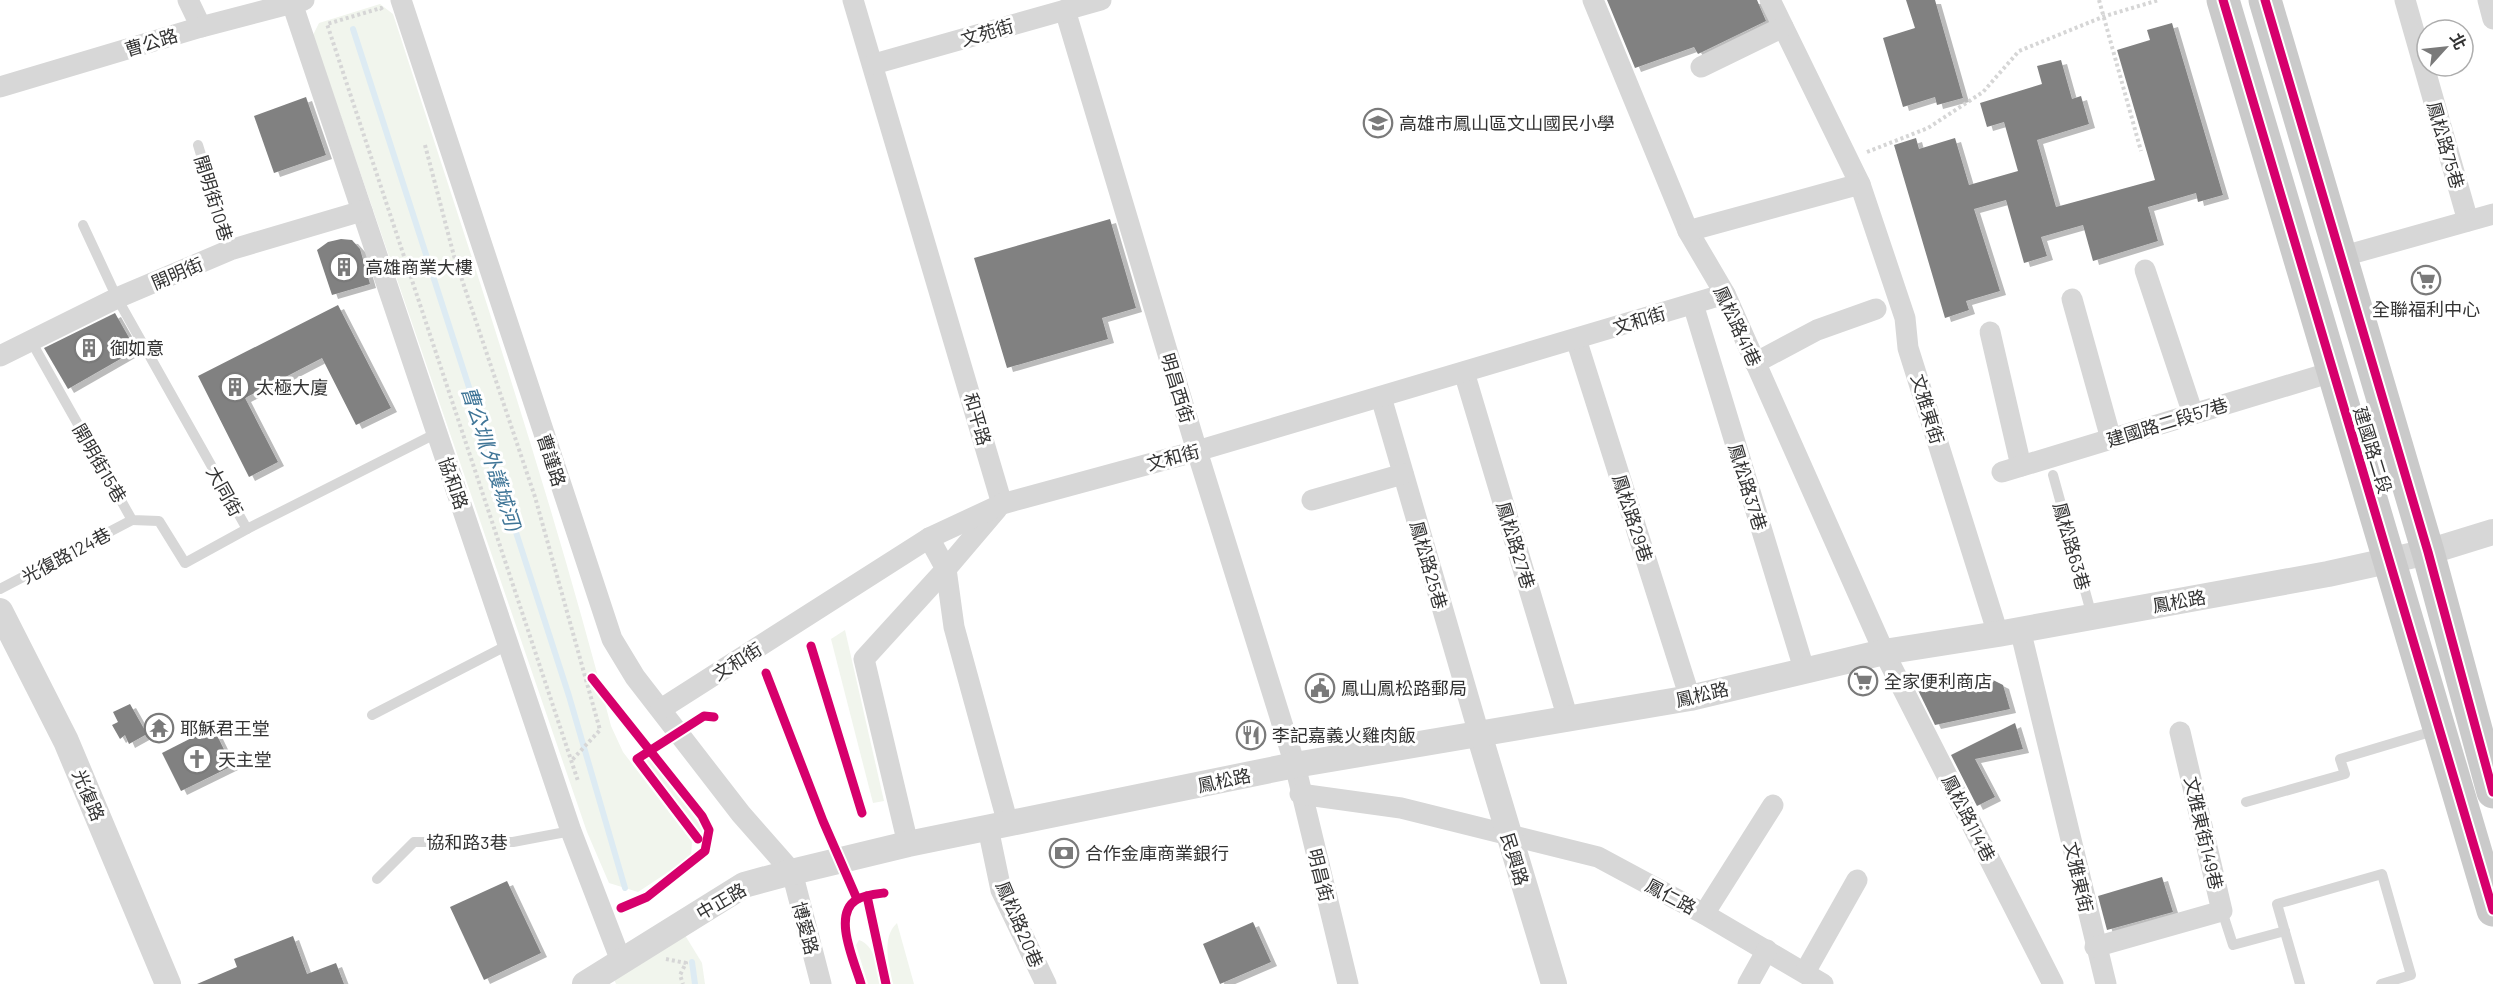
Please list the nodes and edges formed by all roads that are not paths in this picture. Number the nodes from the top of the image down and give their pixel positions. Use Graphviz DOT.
graph roads {
  1 [pos="188,0"];
  2 [pos="854,0"];
  3 [pos="1101,0"];
  4 [pos="1593,0"];
  5 [pos="1770,0"];
  6 [pos="2223,0"];
  7 [pos="2265,0"];
  8 [pos="2405,0"];
  9 [pos="2488,0"];
  10 [pos="298,2"];
  11 [pos="404,10"];
  12 [pos="1065,10"];
  13 [pos="2493,19"];
  14 [pos="201,27"];
  15 [pos="1784,27"];
  16 [pos="874,64"];
  17 [pos="1701,68"];
  18 [pos="0,87"];
  19 [pos="198,145"];
  20 [pos="1860,184"];
  21 [pos="362,211"];
  22 [pos="2493,214"];
  23 [pos="2468,221"];
  24 [pos="83,225"];
  25 [pos="1688,231"];
  26 [pos="230,250"];
  27 [pos="2340,257"];
  28 [pos="2145,270"];
  29 [pos="1725,294"];
  30 [pos="117,298"];
  31 [pos="2072,299"];
  32 [pos="1693,304"];
  33 [pos="1876,309"];
  34 [pos="1990,332"];
  35 [pos="1576,339"];
  36 [pos="31,341"];
  37 [pos="0,356"];
  38 [pos="1755,363"];
  39 [pos="1464,372"];
  40 [pos="2332,372"];
  41 [pos="1381,397"];
  42 [pos="2193,414"];
  43 [pos="437,433"];
  44 [pos="2111,439"];
  45 [pos="1197,451"];
  46 [pos="1403,474"];
  47 [pos="2053,475"];
  48 [pos="1312,500"];
  49 [pos="1002,504"];
  50 [pos="132,520"];
  51 [pos="247,529"];
  52 [pos="2493,532"];
  53 [pos="929,538"];
  54 [pos="2428,552"];
  55 [pos="2389,561"];
  56 [pos="946,568"];
  57 [pos="0,589"];
  58 [pos="0,611"];
  59 [pos="2092,616"];
  60 [pos="2009,632"];
  61 [pos="6,640"];
  62 [pos="508,645"];
  63 [pos="1884,652"];
  64 [pos="1804,669"];
  65 [pos="1690,698"];
  66 [pos="661,709"];
  67 [pos="372,715"];
  68 [pos="1568,719"];
  69 [pos="2439,729"];
  70 [pos="2180,732"];
  71 [pos="1479,734"];
  72 [pos="1295,765"];
  73 [pos="2493,792"];
  74 [pos="1300,794"];
  75 [pos="2246,802"];
  76 [pos="1773,805"];
  77 [pos="998,826"];
  78 [pos="571,831"];
  79 [pos="1508,837"];
  80 [pos="908,844"];
  81 [pos="792,872"];
  82 [pos="377,879"];
  83 [pos="1857,879"];
  84 [pos="2493,910"];
  85 [pos="2222,911"];
  86 [pos="1704,914"];
  87 [pos="2285,931"];
  88 [pos="2095,947"];
  89 [pos="1767,950"];
  90 [pos="621,962"];
  91 [pos="1805,972"];
  92 [pos="168,984"];
  93 [pos="585,984"];
  94 [pos="821,984"];
  95 [pos="1046,984"];
  96 [pos="1348,984"];
  97 [pos="1554,984"];
  98 [pos="1748,984"];
  99 [pos="1823,984"];
  100 [pos="2053,984"];
  101 [pos="2106,984"];
  102 [pos="2300,984"];
  103 [pos="2381,984"];
  1 -- 14 [label="street"];
  2 -- 16 [label="street, 和平路"];
  3 -- 12 [label="street, 文苑街"];
  4 -- 25 [label="street, 鳳松路41巷"];
  5 -- 15 [label="street, 文雅東街"];
  6 -- 40 [label="main road, 建國路二段"];
  7 -- 27 [label="main road, 建國路二段"];
  8 -- 23 [label="street, 鳳松路75巷"];
  9 -- 13 [label="street"];
  10 -- 14 [label="street, 曹公路"];
  10 -- 21 [label="street, 協和路"];
  11 -- 66 [label="street, 曹謹路"];
  12 -- 16 [label="street, 文苑街"];
  12 -- 45 [label="street, 明昌西街"];
  14 -- 18 [label="street, 曹公路"];
  15 -- 17 [label="street"];
  15 -- 20 [label="street, 文雅東街"];
  16 -- 49 [label="street, 和平路"];
  19 -- 26 [label="lane, 開明街10巷"];
  20 -- 25 [label="street"];
  20 -- 60 [label="street, 文雅東街"];
  21 -- 26 [label="street, 開明街"];
  21 -- 43 [label="street, 協和路"];
  22 -- 23 [label="street"];
  23 -- 27 [label="street"];
  24 -- 30 [label="lane, 大同街"];
  25 -- 29 [label="street, 鳳松路41巷"];
  26 -- 30 [label="street, 開明街"];
  27 -- 54 [label="main road, 建國路二段"];
  28 -- 42 [label="street"];
  29 -- 32 [label="street, 文和街"];
  29 -- 38 [label="street, 鳳松路41巷"];
  30 -- 36 [label="street, 開明街"];
  30 -- 51 [label="lane, 大同街"];
  31 -- 44 [label="street"];
  32 -- 35 [label="street, 文和街"];
  32 -- 64 [label="street, 鳳松路37巷"];
  33 -- 38 [label="street"];
  34 -- 44 [label="street, 建國路二段57巷"];
  35 -- 39 [label="street, 文和街"];
  35 -- 65 [label="street, 鳳松路29巷"];
  36 -- 37 [label="street, 開明街"];
  36 -- 50 [label="lane, 開明街15巷"];
  38 -- 63 [label="street, 鳳松路41巷"];
  39 -- 41 [label="street, 文和街"];
  39 -- 68 [label="street, 鳳松路27巷"];
  40 -- 42 [label="street, 建國路二段57巷"];
  40 -- 55 [label="main road, 建國路二段"];
  41 -- 45 [label="street, 文和街"];
  41 -- 46 [label="street, 鳳松路25巷"];
  42 -- 44 [label="street, 建國路二段57巷"];
  43 -- 51 [label="lane, 大同街"];
  43 -- 62 [label="street, 協和路"];
  45 -- 49 [label="street, 文和街"];
  45 -- 72 [label="street, 明昌西街"];
  46 -- 48 [label="street"];
  46 -- 71 [label="street, 鳳松路25巷"];
  47 -- 59 [label="lane, 鳳松路63巷"];
  49 -- 53 [label="street, 文和街"];
  49 -- 56 [label="street"];
  50 -- 51 [label="lane, 開明街15巷"];
  50 -- 57 [label="lane, 光復路124巷"];
  52 -- 54 [label="street, 鳳松路"];
  53 -- 56 [label="street"];
  53 -- 66 [label="street, 文和街"];
  54 -- 55 [label="street, 鳳松路"];
  54 -- 73 [label="main road, 建國路二段"];
  55 -- 59 [label="street, 鳳松路"];
  55 -- 69 [label="main road, 建國路二段"];
  56 -- 77 [label="street"];
  56 -- 80 [label="street"];
  58 -- 61 [label="street, 光復路"];
  59 -- 60 [label="street, 鳳松路"];
  60 -- 63 [label="street, 鳳松路"];
  60 -- 88 [label="street, 文雅東街"];
  61 -- 92 [label="street, 光復路"];
  62 -- 67 [label="lane"];
  62 -- 78 [label="street, 協和路"];
  63 -- 64 [label="street, 鳳松路"];
  63 -- 100 [label="street, 鳳松路114巷"];
  64 -- 65 [label="street, 鳳松路"];
  65 -- 68 [label="street, 鳳松路"];
  66 -- 81 [label="street, 曹謹路"];
  68 -- 71 [label="street, 鳳松路"];
  69 -- 75 [label="lane"];
  69 -- 84 [label="main road, 建國路二段"];
  70 -- 85 [label="street, 文雅東街149巷"];
  71 -- 72 [label="street, 鳳松路"];
  71 -- 79 [label="street, 民興路"];
  72 -- 74 [label="street, 明昌街"];
  72 -- 77 [label="street, 鳳松路"];
  74 -- 79 [label="street, 鳳仁路"];
  74 -- 96 [label="street, 明昌街"];
  76 -- 86 [label="street"];
  77 -- 80 [label="street, 鳳松路"];
  77 -- 95 [label="street, 鳳松路20巷"];
  78 -- 82 [label="lane, 協和路3巷"];
  78 -- 90 [label="street, 協和路"];
  79 -- 86 [label="street, 鳳仁路"];
  79 -- 97 [label="street, 民興路"];
  80 -- 81 [label="street, 中正路"];
  81 -- 90 [label="street, 中正路"];
  81 -- 94 [label="street, 博愛路"];
  83 -- 91 [label="street"];
  85 -- 87 [label="lane"];
  85 -- 88 [label="street, 文雅東街149巷"];
  86 -- 89 [label="street, 鳳仁路"];
  87 -- 102 [label="lane"];
  87 -- 103 [label="lane"];
  88 -- 101 [label="street, 文雅東街"];
  89 -- 91 [label="street, 鳳仁路"];
  89 -- 98 [label="street"];
  90 -- 93 [label="street, 中正路"];
  91 -- 99 [label="street, 鳳仁路"];
}
